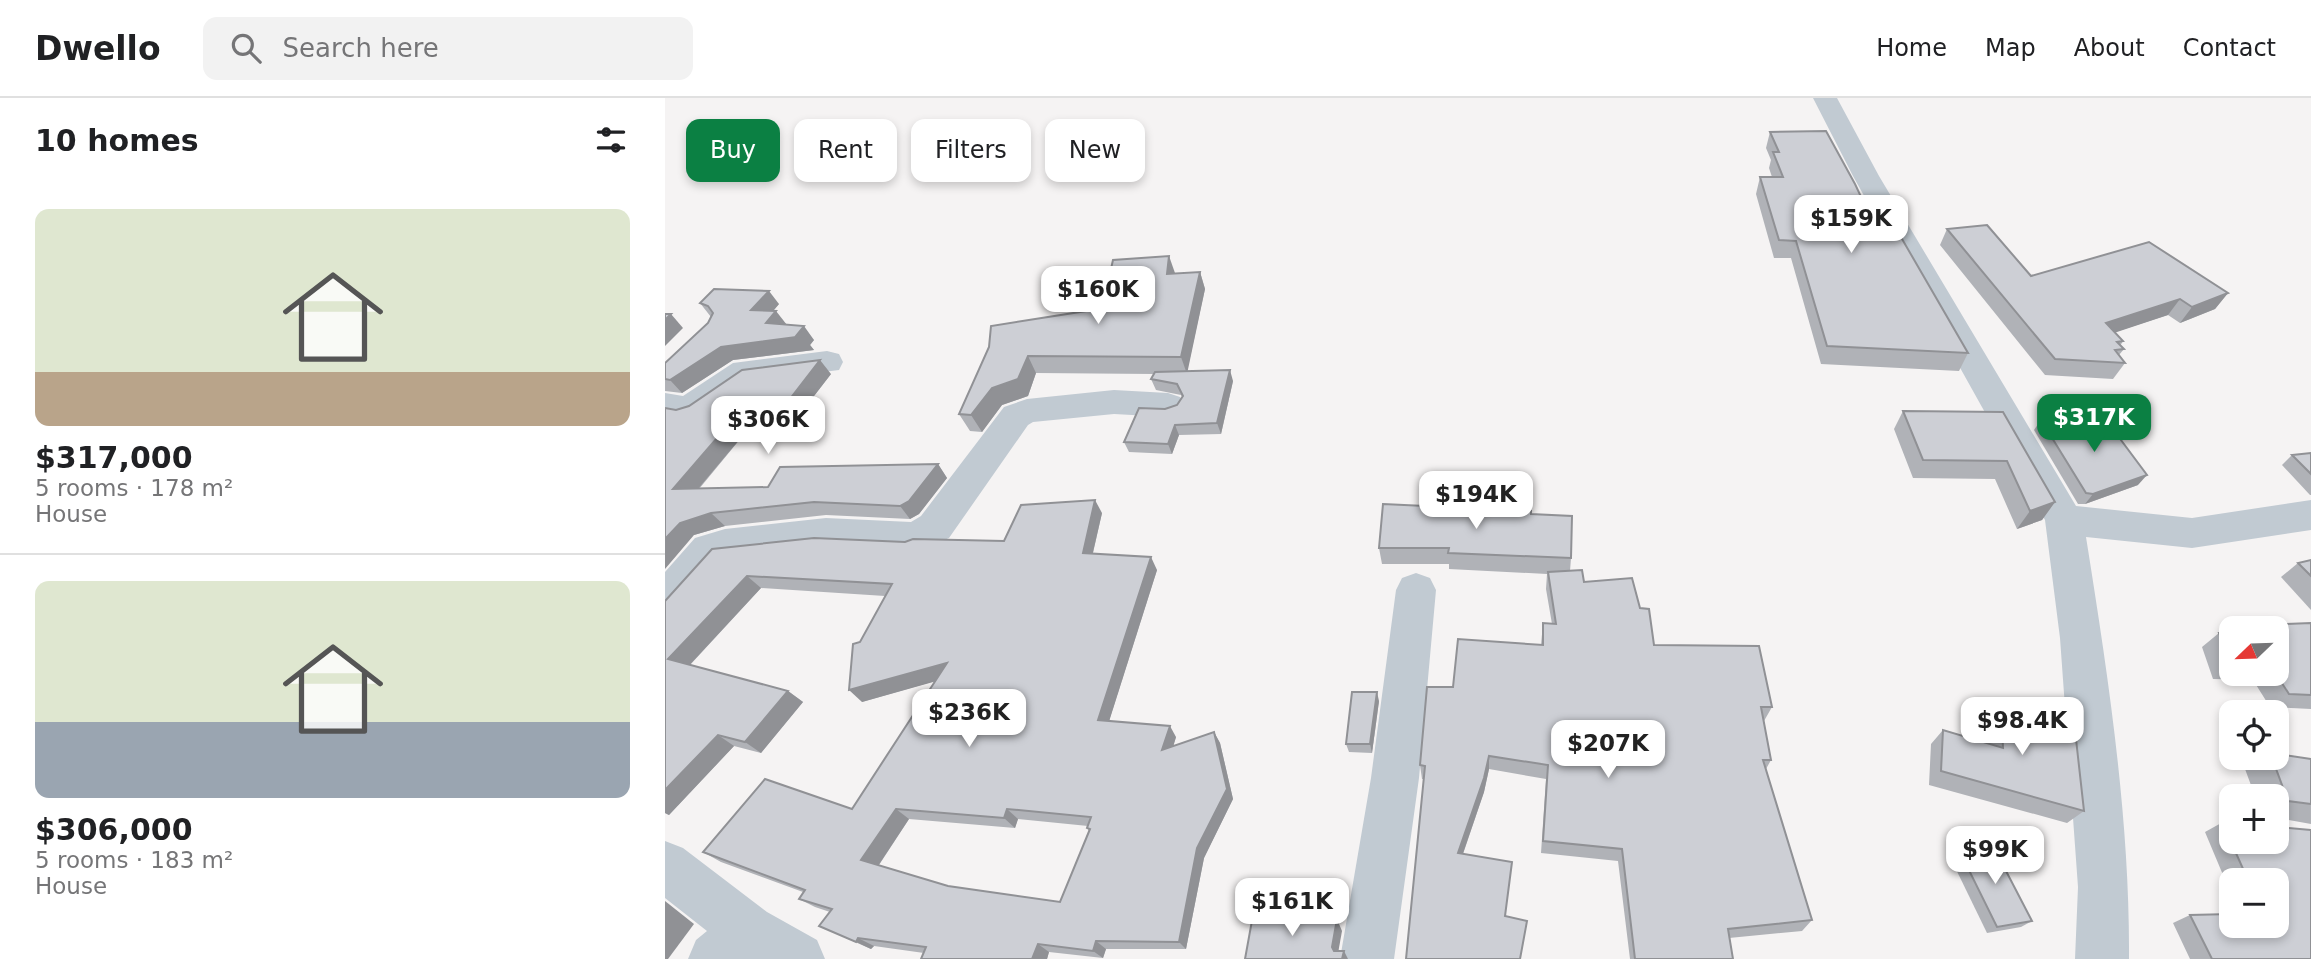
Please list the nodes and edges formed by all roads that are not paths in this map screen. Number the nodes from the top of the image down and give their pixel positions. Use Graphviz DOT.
graph roads {
  1 [pos="1825,98"];
  2 [pos="827,362"];
  3 [pos="665,405"];
  4 [pos="1168,405"];
  5 [pos="2311,515"];
  6 [pos="2064,520"];
  7 [pos="1416,590"];
  8 [pos="665,600"];
  9 [pos="665,866"];
  10 [pos="732,945"];
  11 [pos="798,959"];
  12 [pos="1367,959"];
  13 [pos="2102,959"];
  1 -- 6 [label="street"];
  2 -- 3 [label="street"];
  4 -- 8 [label="street"];
  5 -- 6 [label="street"];
  6 -- 13 [label="street"];
  7 -- 12 [label="street"];
  9 -- 10 [label="street"];
  10 -- 11 [label="street"];
}
